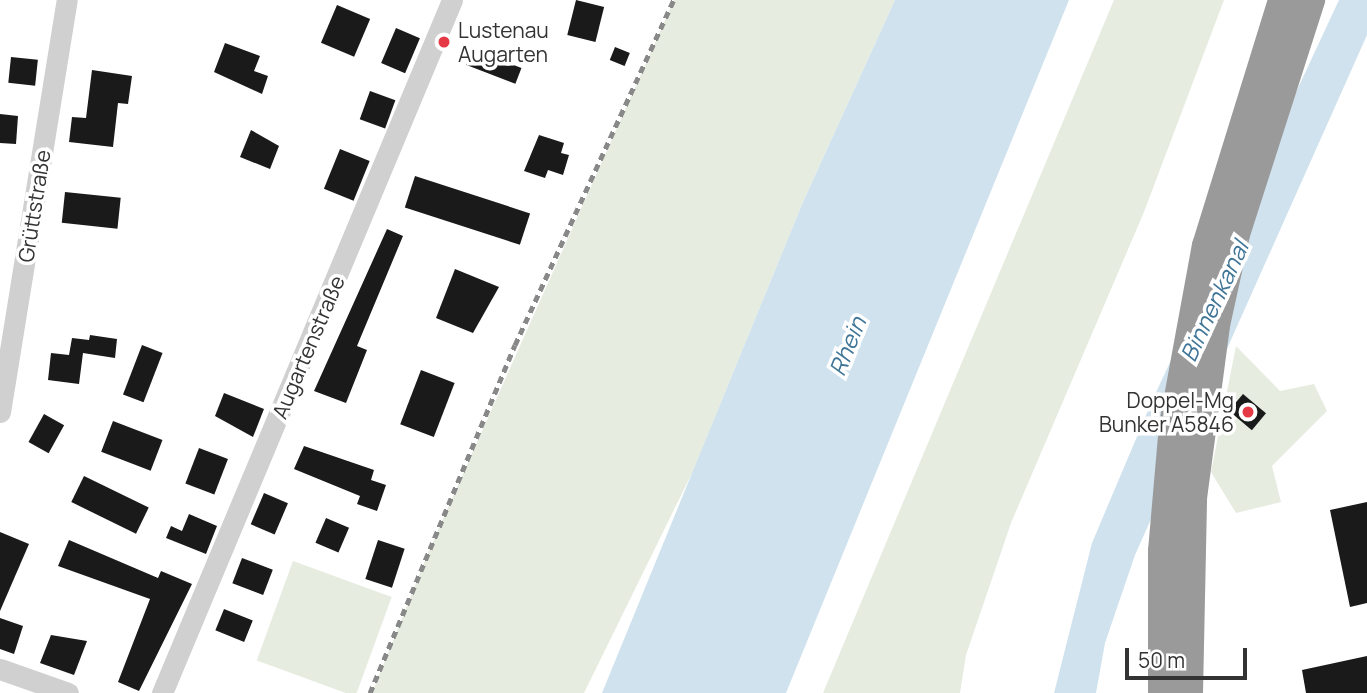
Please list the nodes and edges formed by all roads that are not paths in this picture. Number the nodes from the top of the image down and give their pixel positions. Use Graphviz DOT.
graph roads {
  1 [pos="67,0"];
  2 [pos="452,0"];
  3 [pos="1283,0"];
  4 [pos="1310,0"];
  5 [pos="0,412"];
  6 [pos="0,668"];
  7 [pos="68,693"];
  8 [pos="163,693"];
  9 [pos="1163,693"];
  10 [pos="1188,693"];
  1 -- 5 [label="street, Grüttstraße"];
  2 -- 8 [label="street, Augartenstraße"];
  3 -- 9 [label="highway"];
  4 -- 10 [label="highway"];
  6 -- 7 [label="street"];
}
